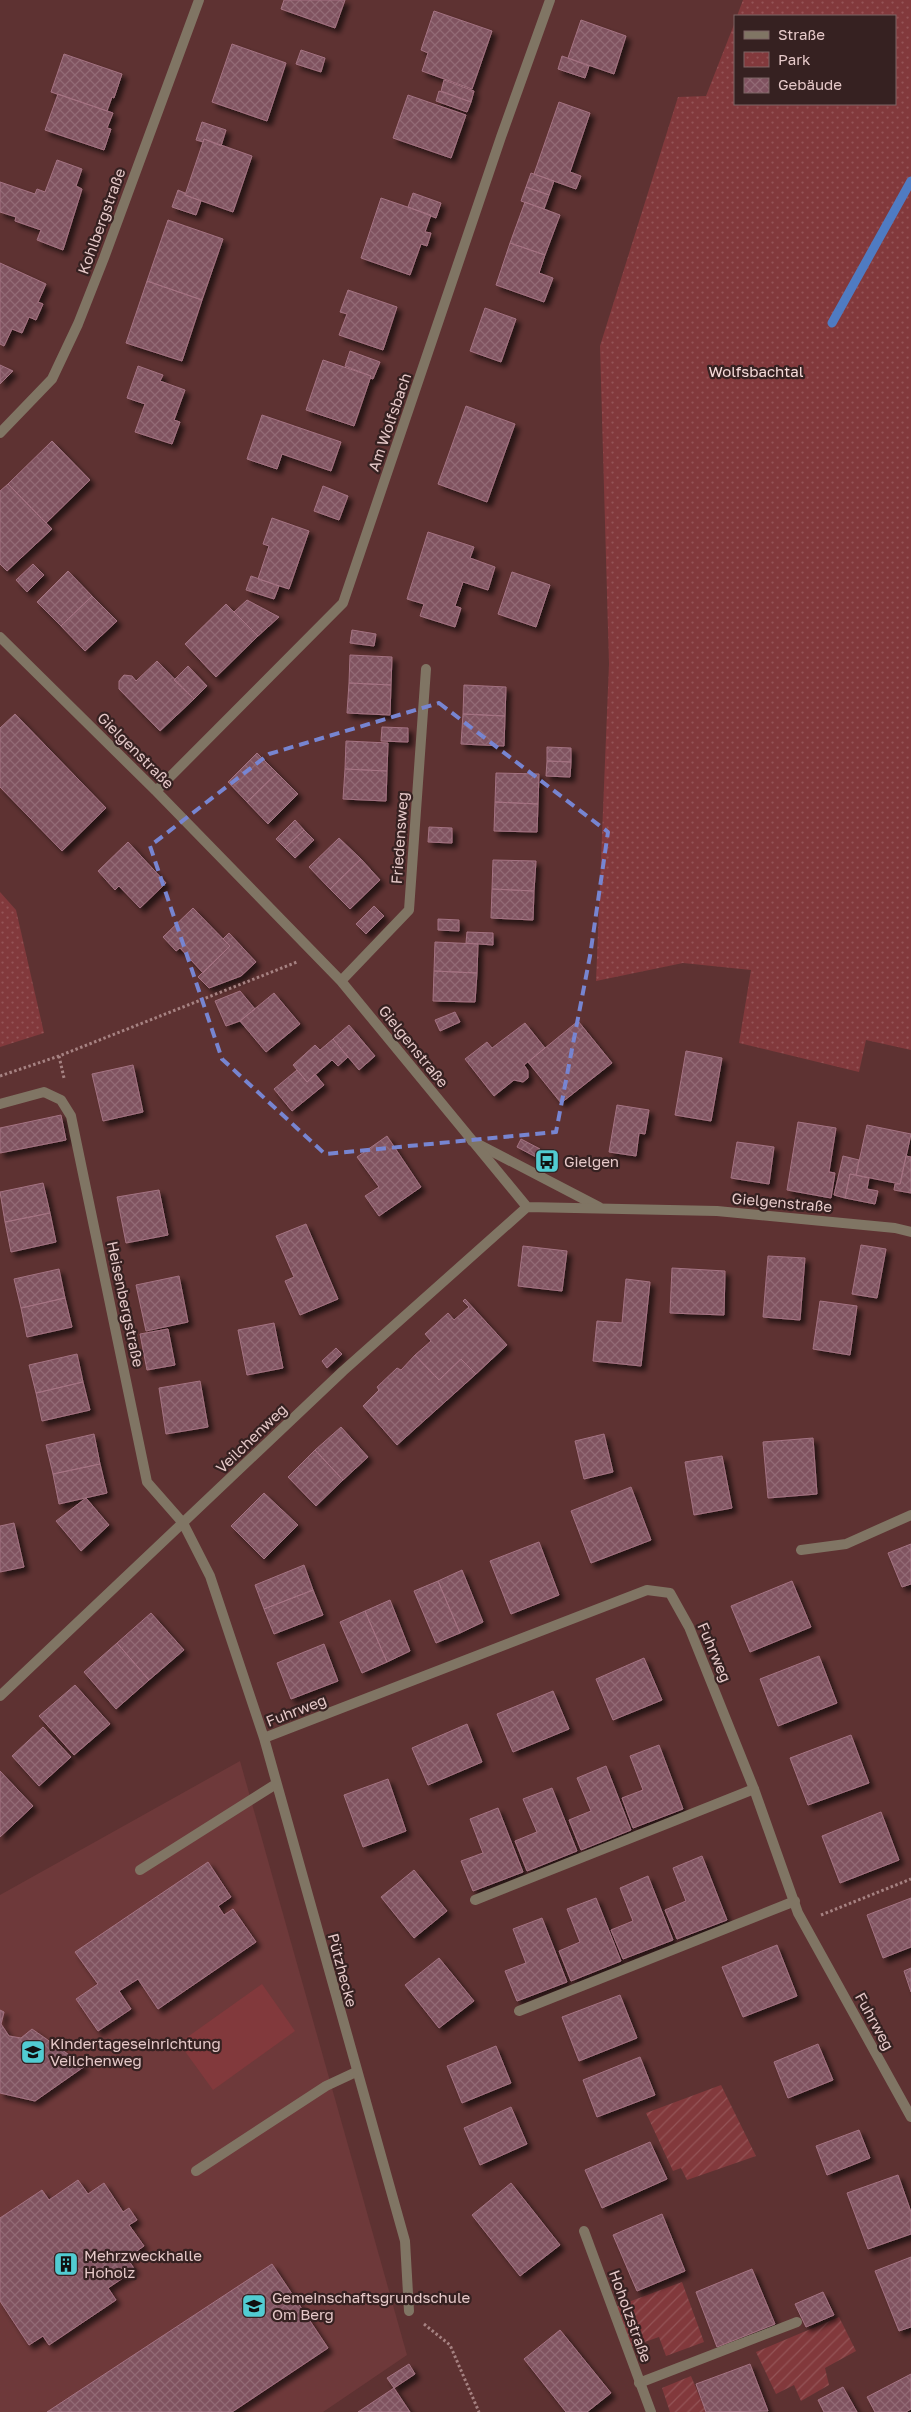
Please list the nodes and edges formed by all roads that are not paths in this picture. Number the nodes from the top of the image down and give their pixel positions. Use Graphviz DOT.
graph roads {
  1 [pos="199,0"];
  2 [pos="550,0"];
  3 [pos="0,433"];
  4 [pos="0,637"];
  5 [pos="426,669"];
  6 [pos="156,791"];
  7 [pos="341,981"];
  8 [pos="0,1104"];
  9 [pos="471,1140"];
  10 [pos="526,1206"];
  11 [pos="599,1207"];
  12 [pos="911,1232"];
  13 [pos="911,1515"];
  14 [pos="183,1524"];
  15 [pos="801,1550"];
  16 [pos="0,1696"];
  17 [pos="264,1738"];
  18 [pos="276,1784"];
  19 [pos="754,1789"];
  20 [pos="140,1870"];
  21 [pos="475,1900"];
  22 [pos="795,1902"];
  23 [pos="519,2011"];
  24 [pos="356,2072"];
  25 [pos="911,2116"];
  26 [pos="196,2171"];
  27 [pos="584,2231"];
  28 [pos="409,2310"];
  29 [pos="797,2322"];
  30 [pos="639,2383"];
  31 [pos="651,2412"];
  1 -- 3 [label="street, Kohlbergstraße"];
  2 -- 6 [label="street, Am Wolfsbach"];
  4 -- 6 [label="street, Gielgenstraße"];
  5 -- 7 [label="street, Friedensweg"];
  6 -- 7 [label="street, Gielgenstraße"];
  7 -- 9 [label="street, Gielgenstraße"];
  8 -- 14 [label="street, Heisenbergstraße"];
  9 -- 10 [label="street, Gielgenstraße"];
  9 -- 11 [label="street"];
  10 -- 11 [label="street, Gielgenstraße"];
  10 -- 14 [label="street, Veilchenweg"];
  11 -- 12 [label="street, Gielgenstraße"];
  13 -- 15 [label="street"];
  14 -- 16 [label="street, Veilchenweg"];
  14 -- 17 [label="street, Pützhecke"];
  17 -- 18 [label="street, Pützhecke"];
  17 -- 19 [label="street, Fuhrweg"];
  18 -- 20 [label="street"];
  18 -- 24 [label="street, Pützhecke"];
  19 -- 21 [label="street"];
  19 -- 22 [label="street, Fuhrweg"];
  22 -- 23 [label="street"];
  22 -- 25 [label="street, Fuhrweg"];
  24 -- 26 [label="street"];
  24 -- 28 [label="street, Pützhecke"];
  27 -- 30 [label="street, Hoholzstraße"];
  29 -- 30 [label="street"];
  30 -- 31 [label="street, Hoholzstraße"];
}
